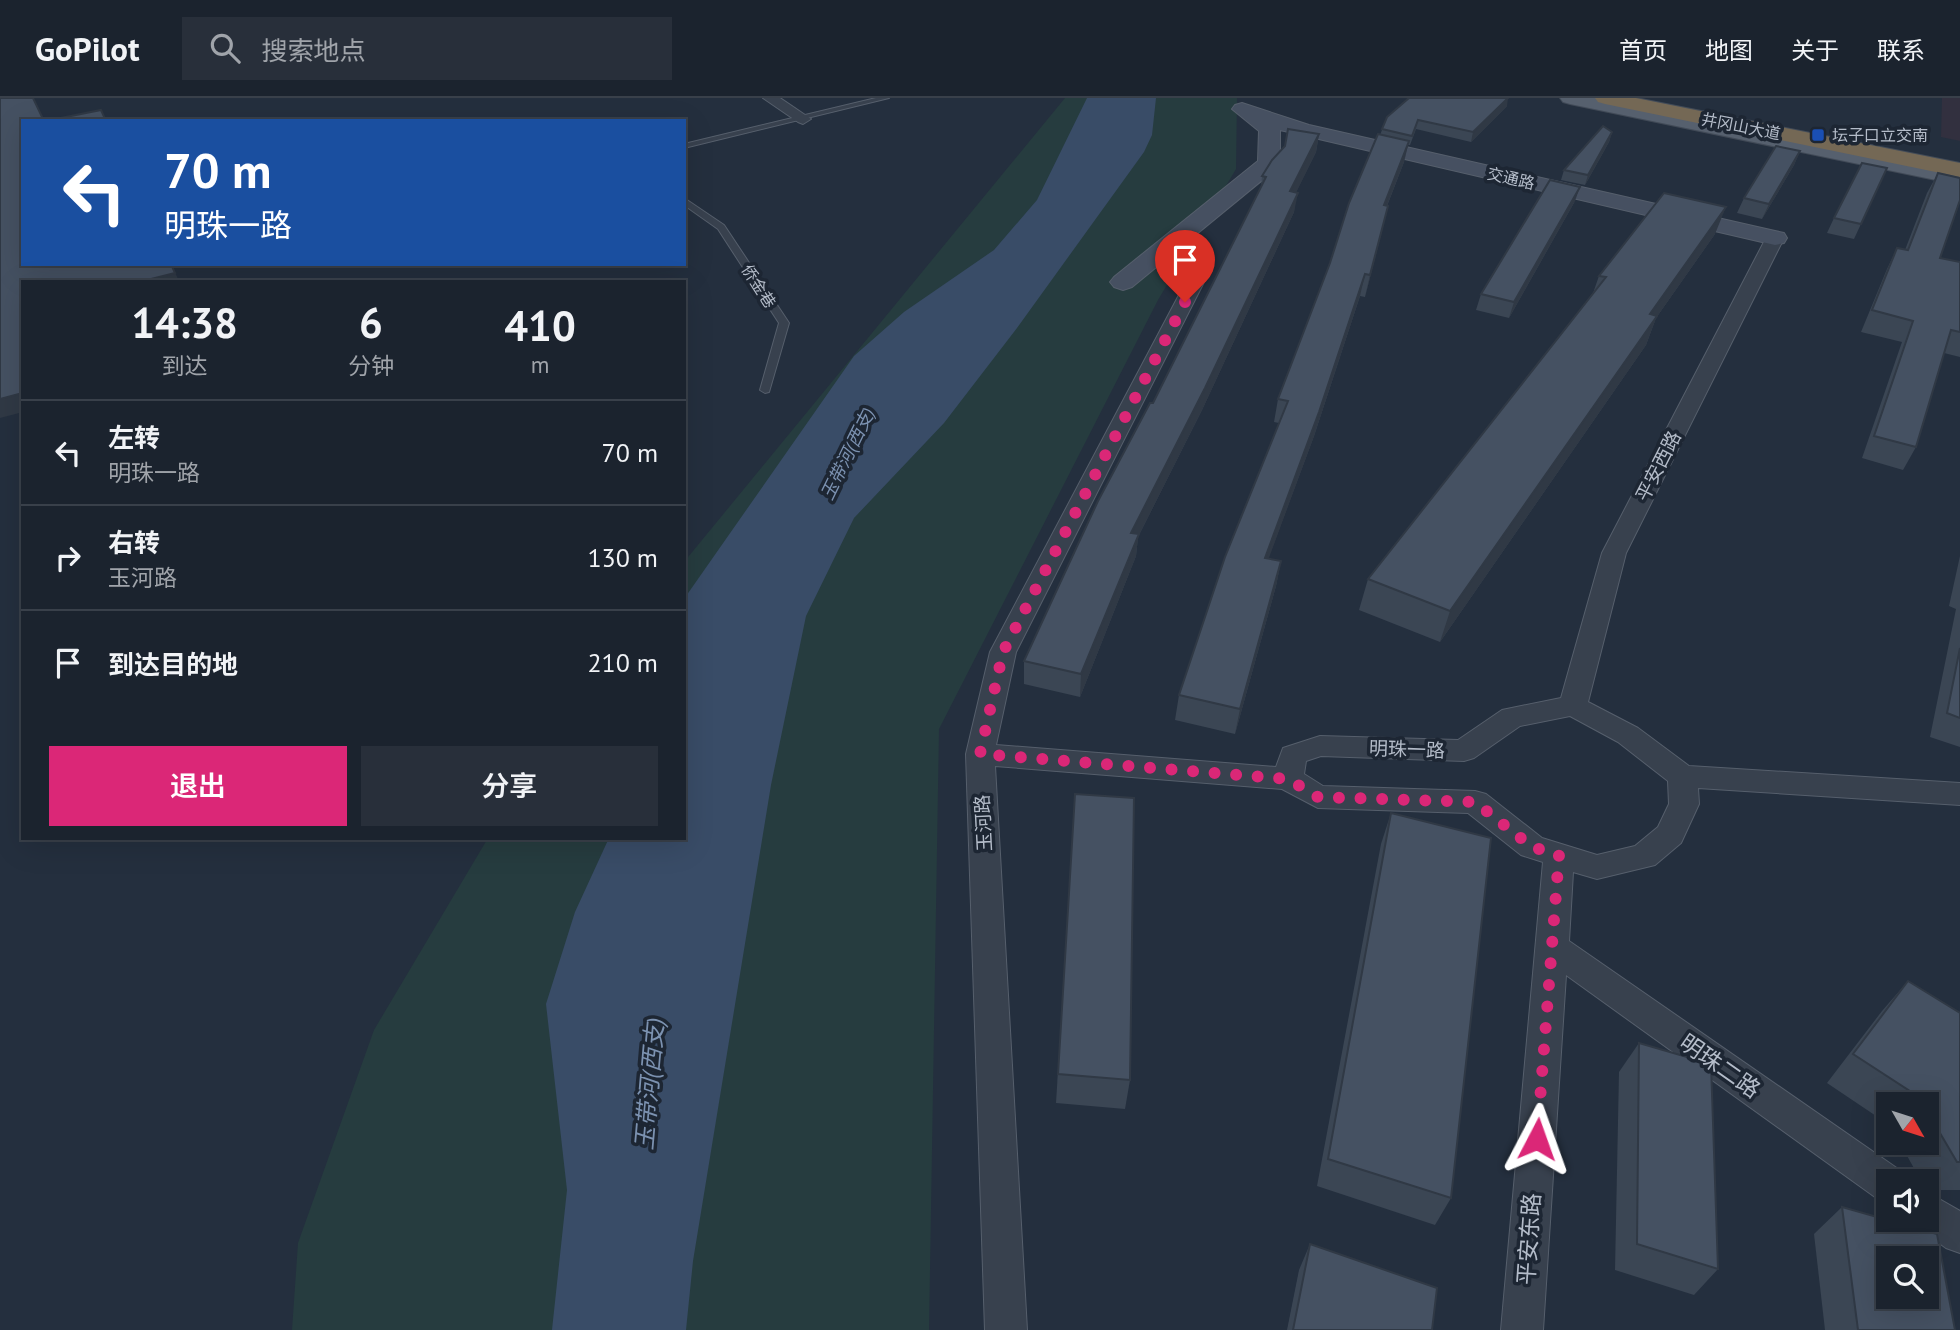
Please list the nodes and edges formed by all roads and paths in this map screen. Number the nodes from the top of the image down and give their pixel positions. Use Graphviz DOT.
graph roads {
  1 [pos="770,98"];
  2 [pos="885,98"];
  3 [pos="1570,98"];
  4 [pos="1605,98"];
  5 [pos="1633,98"];
  6 [pos="1688,98"];
  7 [pos="1243,105"];
  8 [pos="803,119"];
  9 [pos="686,146"];
  10 [pos="1960,151"];
  11 [pos="1960,162"];
  12 [pos="1960,170"];
  13 [pos="1960,178"];
  14 [pos="686,202"];
  15 [pos="1776,238"];
  16 [pos="1196,280"];
  17 [pos="1123,282"];
  18 [pos="765,390"];
  19 [pos="1573,706"];
  20 [pos="980,754"];
  21 [pos="1682,776"];
  22 [pos="1288,779"];
  23 [pos="1960,794"];
  24 [pos="1559,855"];
  25 [pos="1552,947"];
  26 [pos="1876,1176"];
  27 [pos="1939,1219"];
  28 [pos="1960,1234"];
  29 [pos="1006,1330"];
  30 [pos="1522,1330"];
  1 -- 8 [label="street"];
  2 -- 8 [label="lane"];
  3 -- 13 [label="main road"];
  4 -- 12 [label="highway, 井冈山大道"];
  5 -- 11 [label="highway, 井冈山大道"];
  6 -- 10 [label="main road"];
  7 -- 15 [label="street, 交通路"];
  7 -- 17 [label="street"];
  8 -- 9 [label="lane"];
  14 -- 18 [label="lane, 侨金巷"];
  15 -- 19 [label="street, 平安西路"];
  16 -- 20 [label="street, 玉河路"];
  19 -- 21 [label="street"];
  19 -- 22 [label="street, 明珠一路"];
  20 -- 22 [label="street"];
  20 -- 29 [label="street, 玉河路"];
  21 -- 23 [label="street"];
  21 -- 24 [label="street"];
  22 -- 24 [label="street"];
  24 -- 25 [label="street, 平安东路"];
  25 -- 26 [label="street, 明珠二路"];
  25 -- 30 [label="street, 平安东路"];
  27 -- 28 [label="street"];
}
